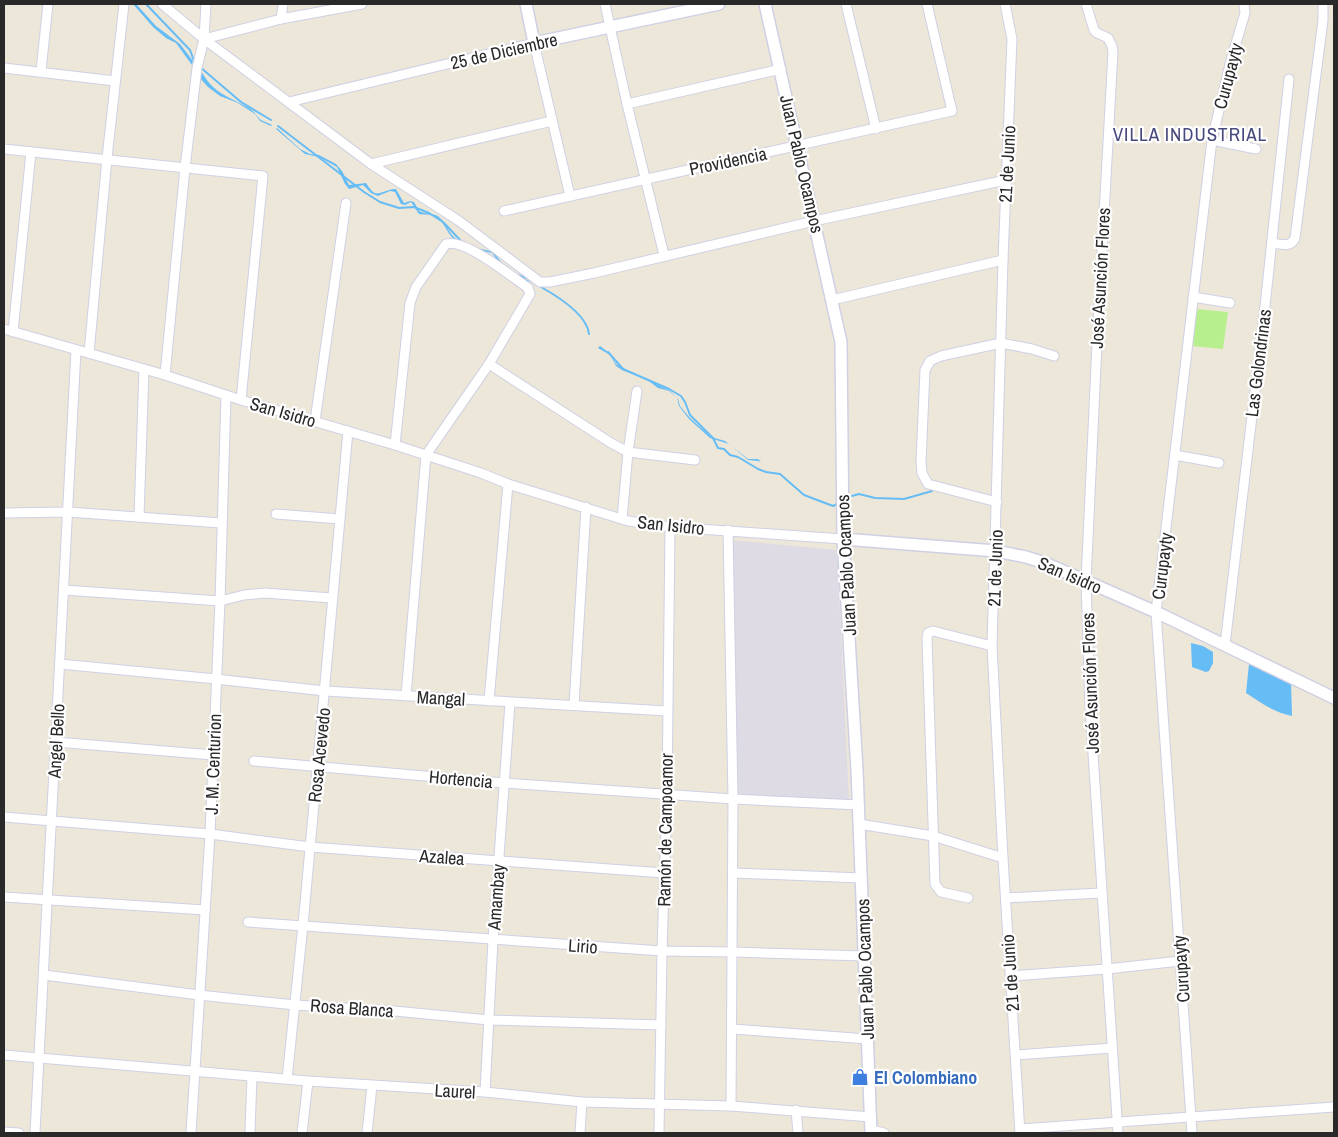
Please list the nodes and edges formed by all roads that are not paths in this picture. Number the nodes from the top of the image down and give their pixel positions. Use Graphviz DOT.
graph roads {
  1 [pos="48,4"];
  2 [pos="124,4"];
  3 [pos="162,4"];
  4 [pos="206,4"];
  5 [pos="283,4"];
  6 [pos="359,4"];
  7 [pos="526,4"];
  8 [pos="605,4"];
  9 [pos="719,4"];
  10 [pos="765,4"];
  11 [pos="846,4"];
  12 [pos="927,4"];
  13 [pos="1005,4"];
  14 [pos="1086,4"];
  15 [pos="1244,4"];
  16 [pos="1323,4"];
  17 [pos="685,7"];
  18 [pos="281,19"];
  19 [pos="610,27"];
  20 [pos="204,38"];
  21 [pos="534,42"];
  22 [pos="4,68"];
  23 [pos="781,69"];
  24 [pos="41,71"];
  25 [pos="1289,80"];
  26 [pos="116,81"];
  27 [pos="289,102"];
  28 [pos="627,104"];
  29 [pos="552,121"];
  30 [pos="876,129"];
  31 [pos="1212,140"];
  32 [pos="798,146"];
  33 [pos="1256,148"];
  34 [pos="4,149"];
  35 [pos="31,152"];
  36 [pos="107,158"];
  37 [pos="371,164"];
  38 [pos="185,168"];
  39 [pos="646,179"];
  40 [pos="1006,180"];
  41 [pos="570,196"];
  42 [pos="346,203"];
  43 [pos="504,211"];
  44 [pos="814,220"];
  45 [pos="1272,243"];
  46 [pos="664,255"];
  47 [pos="1003,260"];
  48 [pos="1193,298"];
  49 [pos="832,300"];
  50 [pos="1230,303"];
  51 [pos="4,328"];
  52 [pos="14,332"];
  53 [pos="1001,343"];
  54 [pos="76,350"];
  55 [pos="89,353"];
  56 [pos="1054,356"];
  57 [pos="489,364"];
  58 [pos="144,369"];
  59 [pos="165,375"];
  60 [pos="637,391"];
  61 [pos="226,395"];
  62 [pos="241,400"];
  63 [pos="315,422"];
  64 [pos="348,431"];
  65 [pos="396,445"];
  66 [pos="628,452"];
  67 [pos="426,455"];
  68 [pos="1175,455"];
  69 [pos="695,460"];
  70 [pos="1219,463"];
  71 [pos="508,484"];
  72 [pos="997,502"];
  73 [pos="586,507"];
  74 [pos="68,512"];
  75 [pos="4,513"];
  76 [pos="276,514"];
  77 [pos="139,517"];
  78 [pos="340,519"];
  79 [pos="622,519"];
  80 [pos="221,523"];
  81 [pos="670,527"];
  82 [pos="728,530"];
  83 [pos="843,539"];
  84 [pos="996,551"];
  85 [pos="1086,581"];
  86 [pos="64,590"];
  87 [pos="332,598"];
  88 [pos="220,600"];
  89 [pos="1156,612"];
  90 [pos="1225,645"];
  91 [pos="992,646"];
  92 [pos="60,664"];
  93 [pos="216,678"];
  94 [pos="325,691"];
  95 [pos="406,696"];
  96 [pos="1334,698"];
  97 [pos="489,701"];
  98 [pos="510,703"];
  99 [pos="574,705"];
  100 [pos="667,711"];
  101 [pos="56,742"];
  102 [pos="213,755"];
  103 [pos="254,761"];
  104 [pos="317,766"];
  105 [pos="504,783"];
  106 [pos="667,795"];
  107 [pos="733,799"];
  108 [pos="859,805"];
  109 [pos="4,817"];
  110 [pos="52,820"];
  111 [pos="859,824"];
  112 [pos="210,834"];
  113 [pos="933,836"];
  114 [pos="310,848"];
  115 [pos="1003,858"];
  116 [pos="498,861"];
  117 [pos="734,872"];
  118 [pos="664,873"];
  119 [pos="861,878"];
  120 [pos="1101,893"];
  121 [pos="4,897"];
  122 [pos="968,898"];
  123 [pos="1006,898"];
  124 [pos="48,900"];
  125 [pos="205,910"];
  126 [pos="248,922"];
  127 [pos="303,925"];
  128 [pos="492,940"];
  129 [pos="662,951"];
  130 [pos="733,952"];
  131 [pos="864,956"];
  132 [pos="1180,961"];
  133 [pos="1107,969"];
  134 [pos="44,975"];
  135 [pos="1011,976"];
  136 [pos="199,995"];
  137 [pos="295,1004"];
  138 [pos="489,1020"];
  139 [pos="661,1025"];
  140 [pos="732,1029"];
  141 [pos="868,1039"];
  142 [pos="1112,1048"];
  143 [pos="4,1055"];
  144 [pos="1016,1055"];
  145 [pos="40,1058"];
  146 [pos="196,1071"];
  147 [pos="252,1077"];
  148 [pos="287,1079"];
  149 [pos="308,1081"];
  150 [pos="372,1086"];
  151 [pos="485,1092"];
  152 [pos="582,1102"];
  153 [pos="660,1105"];
  154 [pos="731,1106"];
  155 [pos="1334,1107"];
  156 [pos="796,1110"];
  157 [pos="871,1117"];
  158 [pos="1191,1118"];
  159 [pos="1117,1123"];
  160 [pos="250,1131"];
  161 [pos="1020,1131"];
  162 [pos="4,1132"];
  163 [pos="871,1132"];
  164 [pos="19,1133"];
  165 [pos="35,1133"];
  166 [pos="191,1133"];
  167 [pos="302,1133"];
  168 [pos="367,1133"];
  169 [pos="580,1133"];
  170 [pos="660,1133"];
  171 [pos="798,1133"];
  172 [pos="884,1133"];
  173 [pos="1118,1133"];
  174 [pos="1192,1133"];
  1 -- 24 [label="street"];
  2 -- 26 [label="street"];
  3 -- 20 [label="street"];
  4 -- 20 [label="street"];
  5 -- 18 [label="street"];
  6 -- 18 [label="street"];
  7 -- 21 [label="street"];
  8 -- 19 [label="street"];
  9 -- 17 [label="street, 25 de Diciembre"];
  10 -- 23 [label="street, Juan Pablo Ocampos"];
  11 -- 30 [label="street"];
  12 -- 30 [label="street, Providencia"];
  13 -- 40 [label="street, 21 de Junio"];
  14 -- 85 [label="street, José Asunción Flores"];
  15 -- 31 [label="street, Curupayty"];
  16 -- 45 [label="street"];
  17 -- 19 [label="street, 25 de Diciembre"];
  18 -- 20 [label="street"];
  19 -- 21 [label="street, 25 de Diciembre"];
  19 -- 28 [label="street"];
  20 -- 27 [label="street"];
  20 -- 38 [label="street"];
  21 -- 27 [label="street, 25 de Diciembre"];
  21 -- 29 [label="street"];
  22 -- 24 [label="street"];
  23 -- 28 [label="street"];
  23 -- 32 [label="street, Juan Pablo Ocampos"];
  24 -- 26 [label="street"];
  25 -- 45 [label="street, Las Golondrinas"];
  26 -- 36 [label="street"];
  27 -- 37 [label="street"];
  28 -- 39 [label="street"];
  29 -- 37 [label="street"];
  29 -- 41 [label="street"];
  30 -- 32 [label="street, Providencia"];
  31 -- 33 [label="street"];
  31 -- 48 [label="street, Curupayty"];
  32 -- 39 [label="street, Providencia"];
  32 -- 44 [label="street, Juan Pablo Ocampos"];
  34 -- 35 [label="street"];
  35 -- 36 [label="street"];
  35 -- 52 [label="street"];
  36 -- 38 [label="street"];
  36 -- 55 [label="street"];
  37 -- 46 [label="street"];
  38 -- 59 [label="street"];
  38 -- 62 [label="street"];
  39 -- 41 [label="street, Providencia"];
  39 -- 46 [label="street"];
  40 -- 44 [label="street"];
  40 -- 47 [label="street, 21 de Junio"];
  41 -- 43 [label="street, Providencia"];
  42 -- 63 [label="street"];
  44 -- 46 [label="street"];
  44 -- 49 [label="street, Juan Pablo Ocampos"];
  45 -- 90 [label="street, Las Golondrinas"];
  47 -- 49 [label="street"];
  47 -- 53 [label="street, 21 de Junio"];
  48 -- 50 [label="street"];
  48 -- 68 [label="street, Curupayty"];
  49 -- 83 [label="street, Juan Pablo Ocampos"];
  51 -- 52 [label="street, San Isidro"];
  52 -- 54 [label="street, San Isidro"];
  53 -- 56 [label="street"];
  53 -- 72 [label="street, 21 de Junio"];
  53 -- 72 [label="street"];
  54 -- 55 [label="street, San Isidro"];
  54 -- 74 [label="street, Angel Bello"];
  55 -- 58 [label="street, San Isidro"];
  57 -- 65 [label="street"];
  57 -- 66 [label="street"];
  57 -- 67 [label="street"];
  58 -- 59 [label="street, San Isidro"];
  58 -- 77 [label="street"];
  59 -- 61 [label="street, San Isidro"];
  60 -- 66 [label="street"];
  61 -- 62 [label="street, San Isidro"];
  61 -- 80 [label="street, J. M. Centurion"];
  62 -- 63 [label="street, San Isidro"];
  63 -- 64 [label="street, San Isidro"];
  64 -- 65 [label="street, San Isidro"];
  64 -- 78 [label="street, Rosa Acevedo"];
  65 -- 67 [label="street, San Isidro"];
  66 -- 69 [label="street"];
  66 -- 79 [label="street"];
  67 -- 71 [label="street, San Isidro"];
  67 -- 95 [label="street"];
  68 -- 70 [label="street"];
  68 -- 89 [label="street, Curupayty"];
  71 -- 73 [label="street, San Isidro"];
  71 -- 97 [label="street"];
  72 -- 84 [label="street, 21 de Junio"];
  73 -- 79 [label="street, San Isidro"];
  73 -- 99 [label="street"];
  74 -- 75 [label="street"];
  74 -- 77 [label="street"];
  74 -- 86 [label="street, Angel Bello"];
  76 -- 78 [label="street"];
  77 -- 80 [label="street"];
  78 -- 87 [label="street, Rosa Acevedo"];
  79 -- 81 [label="street, San Isidro"];
  80 -- 88 [label="street, J. M. Centurion"];
  81 -- 82 [label="street, San Isidro"];
  81 -- 100 [label="street, Ramón de Campoamor"];
  82 -- 83 [label="street, San Isidro"];
  82 -- 107 [label="street"];
  83 -- 84 [label="street, San Isidro"];
  83 -- 108 [label="street, Juan Pablo Ocampos"];
  84 -- 85 [label="street, San Isidro"];
  84 -- 91 [label="street, 21 de Junio"];
  85 -- 89 [label="street, San Isidro"];
  85 -- 120 [label="street, José Asunción Flores"];
  86 -- 88 [label="street"];
  86 -- 92 [label="street, Angel Bello"];
  87 -- 88 [label="street"];
  87 -- 94 [label="street, Rosa Acevedo"];
  88 -- 93 [label="street, J. M. Centurion"];
  89 -- 90 [label="street, San Isidro"];
  89 -- 132 [label="street, Curupayty"];
  90 -- 96 [label="street, San Isidro"];
  91 -- 113 [label="street"];
  91 -- 115 [label="street, 21 de Junio"];
  92 -- 93 [label="street, Mangal"];
  92 -- 101 [label="street, Angel Bello"];
  93 -- 94 [label="street, Mangal"];
  93 -- 102 [label="street, J. M. Centurion"];
  94 -- 95 [label="street, Mangal"];
  94 -- 104 [label="street, Rosa Acevedo"];
  95 -- 97 [label="street, Mangal"];
  97 -- 98 [label="street, Mangal"];
  98 -- 99 [label="street, Mangal"];
  98 -- 105 [label="street, Amambay"];
  99 -- 100 [label="street, Mangal"];
  100 -- 106 [label="street, Ramón de Campoamor"];
  101 -- 102 [label="street"];
  101 -- 110 [label="street, Angel Bello"];
  102 -- 112 [label="street, J. M. Centurion"];
  103 -- 104 [label="street, Hortencia"];
  104 -- 105 [label="street, Hortencia"];
  104 -- 114 [label="street, Rosa Acevedo"];
  105 -- 106 [label="street, Hortencia"];
  105 -- 116 [label="street, Amambay"];
  106 -- 107 [label="street, Hortencia"];
  106 -- 118 [label="street, Ramón de Campoamor"];
  107 -- 108 [label="street, Hortencia"];
  107 -- 117 [label="street"];
  108 -- 111 [label="street, Juan Pablo Ocampos"];
  109 -- 110 [label="street, Azalea"];
  110 -- 112 [label="street, Azalea"];
  110 -- 124 [label="street, Angel Bello"];
  111 -- 113 [label="street"];
  111 -- 119 [label="street, Juan Pablo Ocampos"];
  112 -- 114 [label="street, Azalea"];
  112 -- 125 [label="street, J. M. Centurion"];
  113 -- 115 [label="street"];
  113 -- 122 [label="street"];
  114 -- 116 [label="street, Azalea"];
  114 -- 127 [label="street, Rosa Acevedo"];
  115 -- 123 [label="street, 21 de Junio"];
  116 -- 118 [label="street, Azalea"];
  116 -- 128 [label="street, Amambay"];
  117 -- 119 [label="street"];
  117 -- 130 [label="street"];
  118 -- 129 [label="street, Ramón de Campoamor"];
  119 -- 131 [label="street, Juan Pablo Ocampos"];
  120 -- 123 [label="street"];
  120 -- 133 [label="street, José Asunción Flores"];
  121 -- 124 [label="street"];
  123 -- 135 [label="street, 21 de Junio"];
  124 -- 125 [label="street"];
  124 -- 134 [label="street, Angel Bello"];
  125 -- 136 [label="street, J. M. Centurion"];
  126 -- 127 [label="street, Lirio"];
  127 -- 128 [label="street, Lirio"];
  127 -- 137 [label="street, Rosa Acevedo"];
  128 -- 129 [label="street, Lirio"];
  128 -- 138 [label="street, Amambay"];
  129 -- 130 [label="street, Lirio"];
  129 -- 139 [label="street, Ramón de Campoamor"];
  130 -- 131 [label="street, Lirio"];
  130 -- 140 [label="street"];
  131 -- 141 [label="street, Juan Pablo Ocampos"];
  132 -- 133 [label="street"];
  132 -- 158 [label="street, Curupayty"];
  133 -- 135 [label="street"];
  133 -- 142 [label="street, José Asunción Flores"];
  134 -- 136 [label="street, Rosa Blanca"];
  134 -- 145 [label="street, Angel Bello"];
  135 -- 144 [label="street, 21 de Junio"];
  136 -- 137 [label="street, Rosa Blanca"];
  136 -- 146 [label="street, J. M. Centurion"];
  137 -- 138 [label="street, Rosa Blanca"];
  137 -- 148 [label="street, Rosa Acevedo"];
  138 -- 139 [label="street, Rosa Blanca"];
  138 -- 151 [label="street, Amambay"];
  139 -- 153 [label="street, Ramón de Campoamor"];
  140 -- 141 [label="street"];
  140 -- 154 [label="street"];
  141 -- 157 [label="street, Juan Pablo Ocampos"];
  142 -- 144 [label="street"];
  142 -- 159 [label="street, José Asunción Flores"];
  143 -- 145 [label="street, Laurel"];
  144 -- 161 [label="street, 21 de Junio"];
  145 -- 146 [label="street, Laurel"];
  145 -- 165 [label="street, Angel Bello"];
  146 -- 147 [label="street, Laurel"];
  146 -- 166 [label="street, J. M. Centurion"];
  147 -- 148 [label="street, Laurel"];
  147 -- 160 [label="street"];
  148 -- 149 [label="street, Laurel"];
  149 -- 150 [label="street, Laurel"];
  149 -- 167 [label="street"];
  150 -- 151 [label="street, Laurel"];
  150 -- 168 [label="street"];
  151 -- 152 [label="street, Laurel"];
  152 -- 153 [label="street, Laurel"];
  152 -- 169 [label="street"];
  153 -- 154 [label="street, Laurel"];
  153 -- 170 [label="street, Ramón de Campoamor"];
  154 -- 156 [label="street, Laurel"];
  155 -- 158 [label="street"];
  156 -- 157 [label="street, Laurel"];
  156 -- 171 [label="street"];
  157 -- 163 [label="street, Juan Pablo Ocampos"];
  158 -- 159 [label="street"];
  158 -- 174 [label="street, Curupayty"];
  159 -- 161 [label="street"];
  159 -- 173 [label="street, José Asunción Flores"];
  162 -- 164 [label="street"];
  163 -- 172 [label="street"];
}
